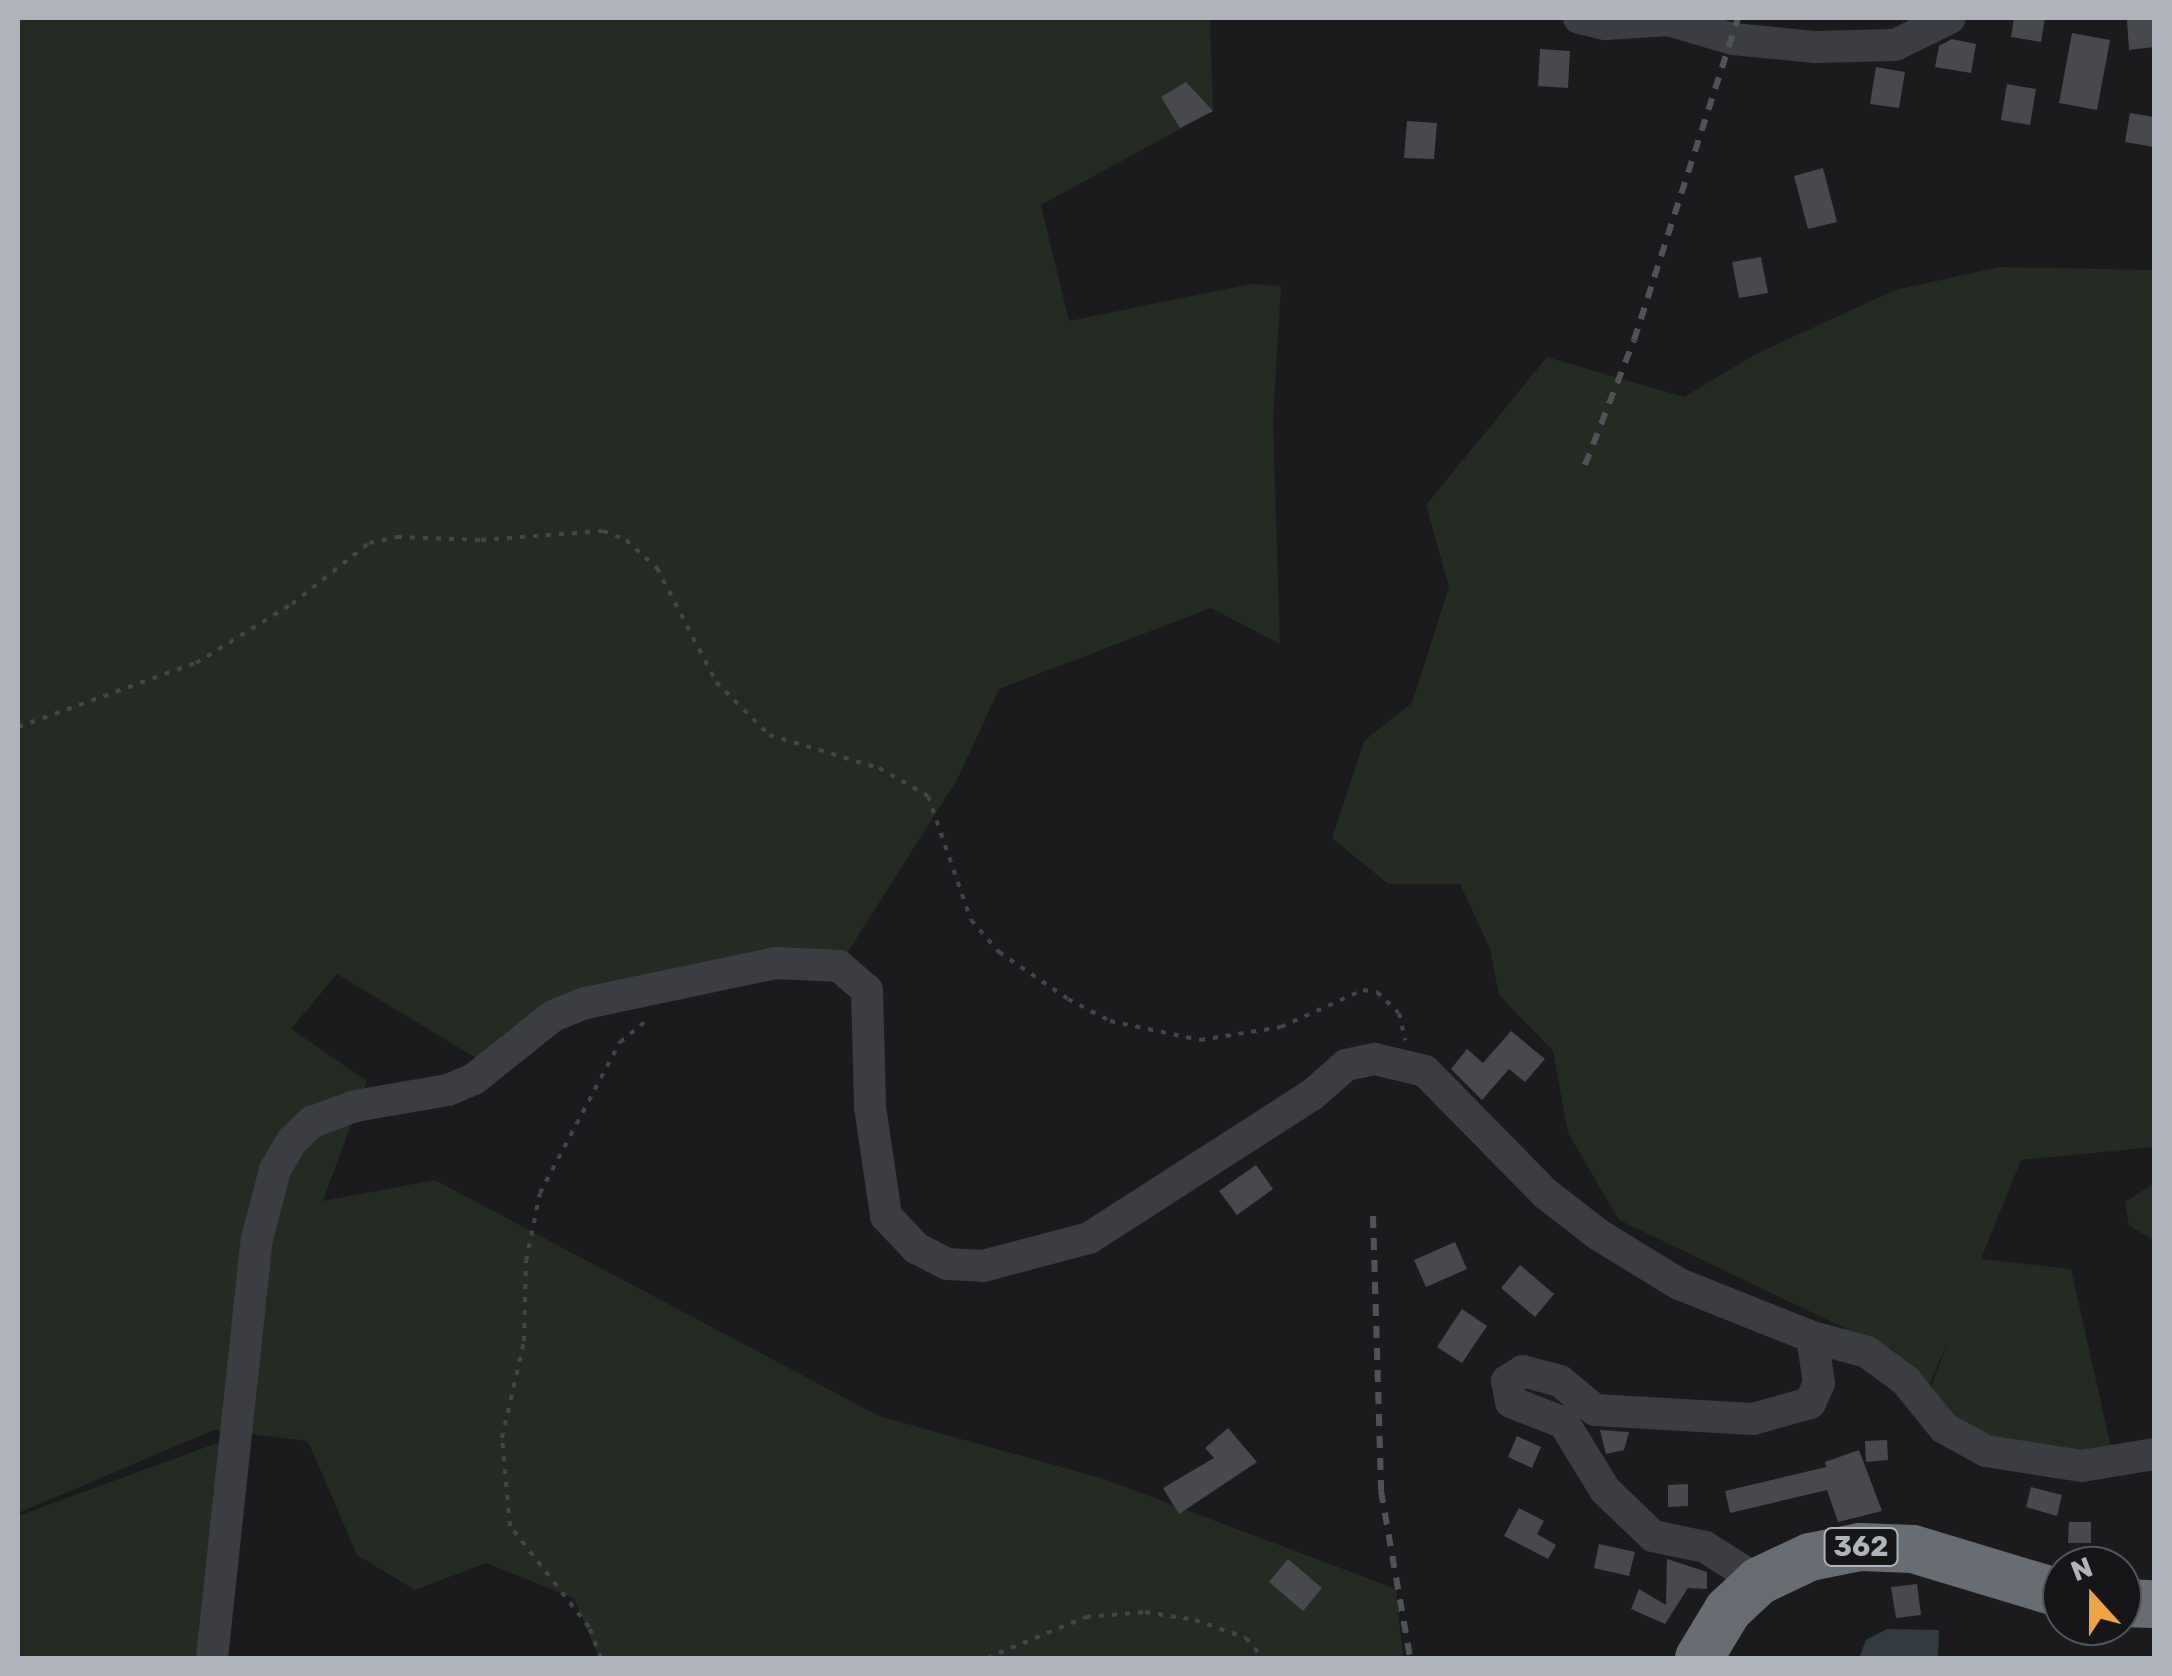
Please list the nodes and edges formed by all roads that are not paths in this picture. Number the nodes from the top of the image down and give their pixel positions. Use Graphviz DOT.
graph roads {
  1 [pos="1579,18"];
  2 [pos="1950,18"];
  3 [pos="1812,1338"];
  4 [pos="2154,1454"];
  5 [pos="1759,1581"];
  6 [pos="2042,1588"];
  7 [pos="212,1658"];
  8 [pos="1699,1658"];
  1 -- 2 [label="street"];
  3 -- 4 [label="street"];
  3 -- 5 [label="street"];
  3 -- 7 [label="street"];
  5 -- 6 [label="highway, 362"];
  5 -- 8 [label="highway, 362"];
}
